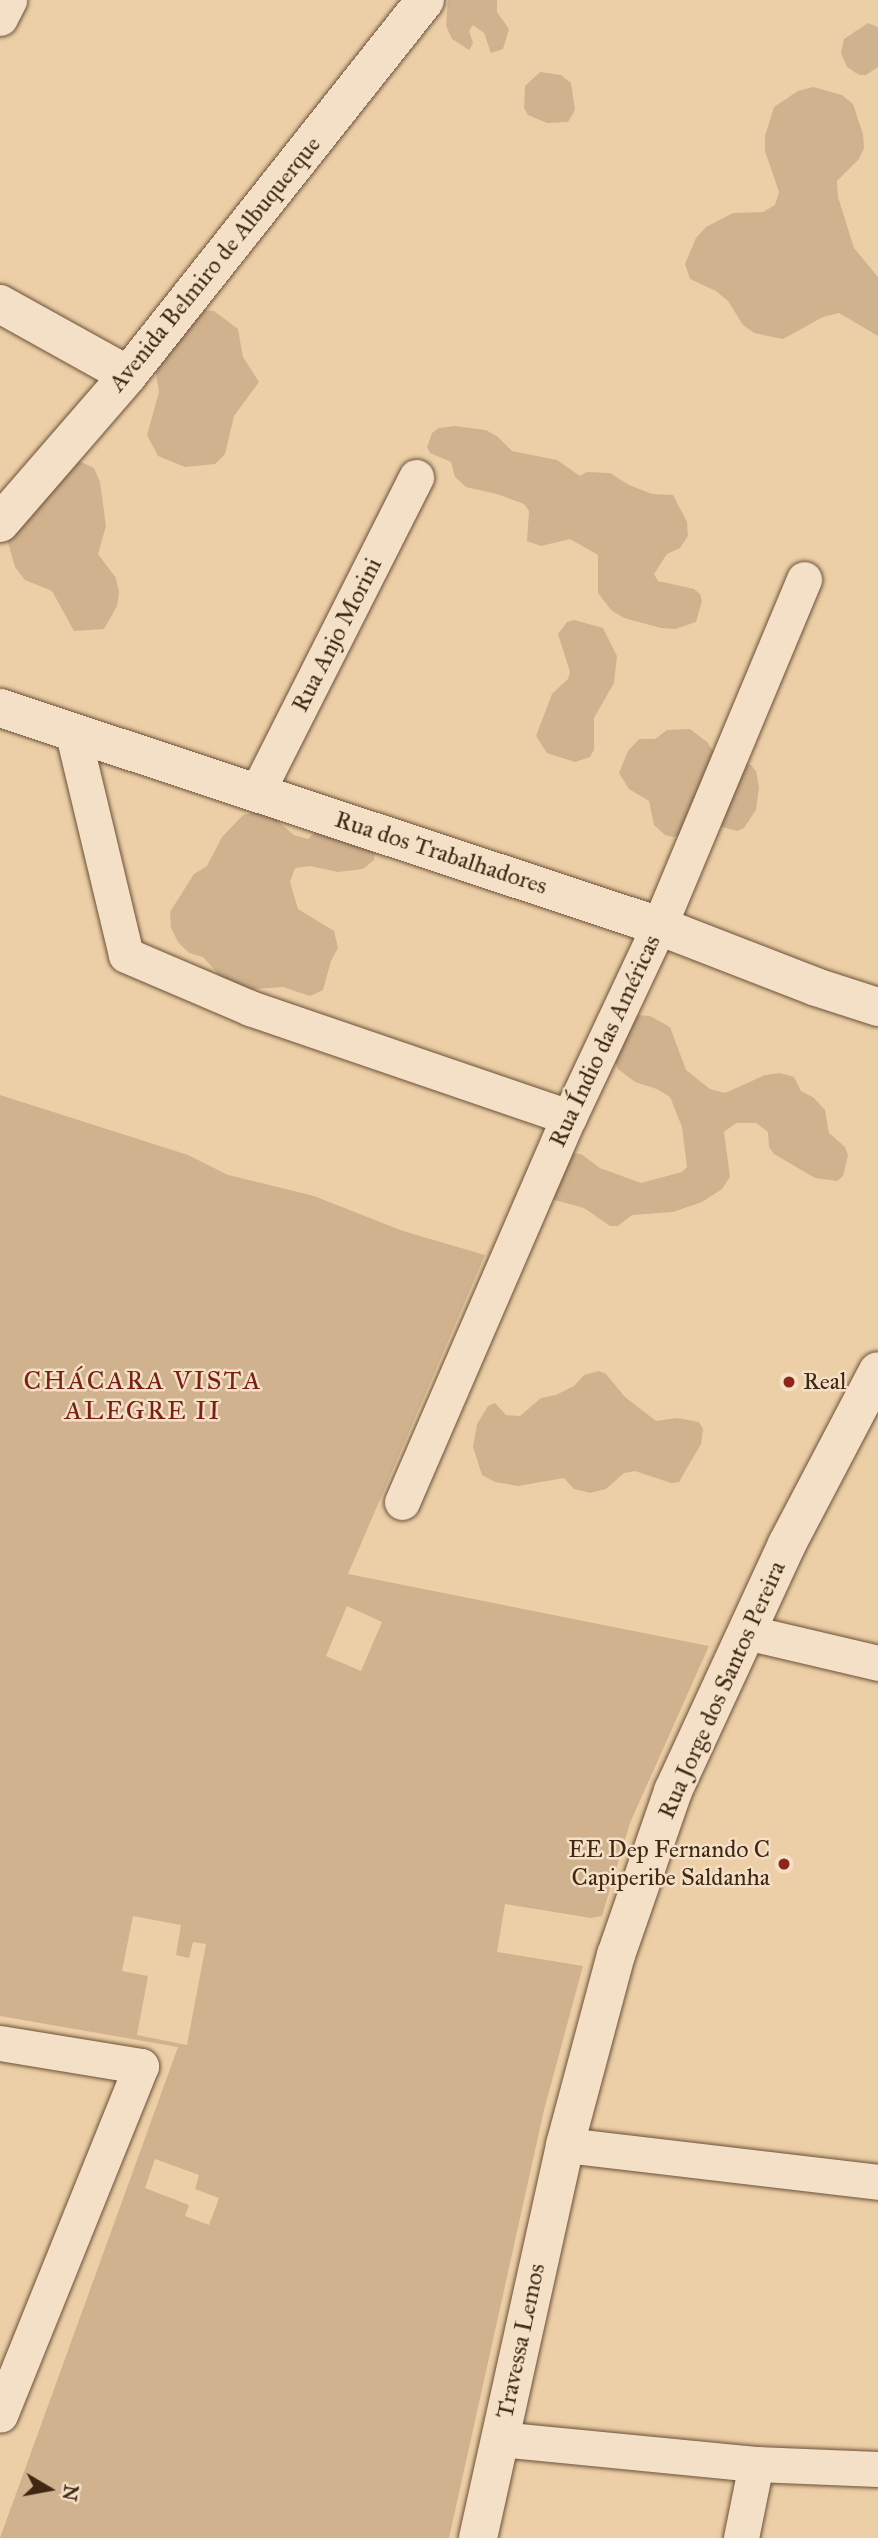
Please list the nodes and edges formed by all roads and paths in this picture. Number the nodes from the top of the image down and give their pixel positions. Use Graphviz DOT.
graph roads {
  1 [pos="9,0"];
  2 [pos="425,0"];
  3 [pos="0,18"];
  4 [pos="0,304"];
  5 [pos="128,375"];
  6 [pos="416,477"];
  7 [pos="0,523"];
  8 [pos="804,579"];
  9 [pos="0,708"];
  10 [pos="73,734"];
  11 [pos="257,792"];
  12 [pos="659,926"];
  13 [pos="878,1007"];
  14 [pos="569,1117"];
  15 [pos="878,1371"];
  16 [pos="402,1502"];
  17 [pos="746,1632"];
  18 [pos="878,1663"];
  19 [pos="0,2043"];
  20 [pos="565,2145"];
  21 [pos="878,2182"];
  22 [pos="0,2414"];
  23 [pos="500,2439"];
  24 [pos="756,2464"];
  25 [pos="878,2469"];
  26 [pos="478,2538"];
  27 [pos="741,2538"];
  1 -- 3 [label="street"];
  2 -- 5 [label="street, Avenida Belmiro de Albuquerque"];
  4 -- 5 [label="street"];
  5 -- 7 [label="street, Avenida Belmiro de Albuquerque"];
  6 -- 11 [label="street, Rua Anjo Morini"];
  8 -- 12 [label="street, Rua Índio das Américas"];
  9 -- 10 [label="street, Rua dos Trabalhadores"];
  10 -- 11 [label="street, Rua dos Trabalhadores"];
  10 -- 14 [label="street"];
  11 -- 12 [label="street, Rua dos Trabalhadores"];
  12 -- 13 [label="street, Rua dos Trabalhadores"];
  12 -- 14 [label="street, Rua Índio das Américas"];
  14 -- 16 [label="street, Rua Índio das Américas"];
  15 -- 17 [label="street, Rua Jorge dos Santos Pereira"];
  17 -- 18 [label="street"];
  17 -- 20 [label="street, Rua Jorge dos Santos Pereira"];
  19 -- 22 [label="street"];
  20 -- 21 [label="street"];
  20 -- 23 [label="street, Travessa Lemos"];
  23 -- 24 [label="street"];
  23 -- 26 [label="street, Travessa Lemos"];
  24 -- 25 [label="street"];
  24 -- 27 [label="street"];
}
